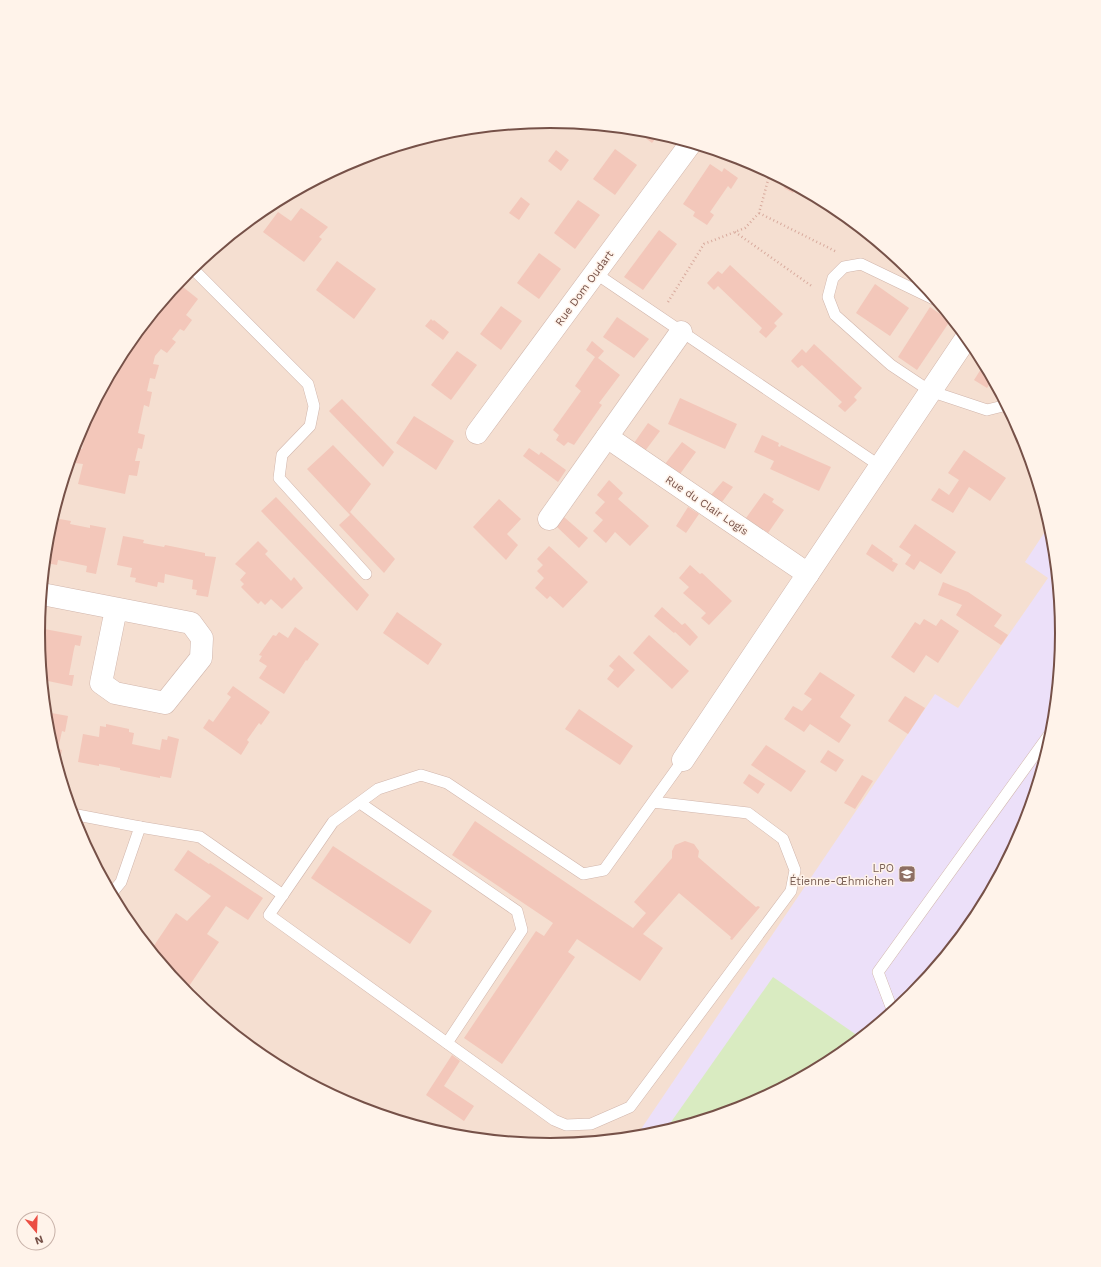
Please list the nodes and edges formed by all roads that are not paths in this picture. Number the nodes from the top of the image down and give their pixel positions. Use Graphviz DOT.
graph roads {
  1 [pos="688,147"];
  2 [pos="197,273"];
  3 [pos="595,274"];
  4 [pos="927,296"];
  5 [pos="681,332"];
  6 [pos="963,342"];
  7 [pos="930,391"];
  8 [pos="1002,406"];
  9 [pos="477,434"];
  10 [pos="607,437"];
  11 [pos="880,466"];
  12 [pos="549,519"];
  13 [pos="366,574"];
  14 [pos="808,574"];
  15 [pos="46,595"];
  16 [pos="116,609"];
  17 [pos="1044,742"];
  18 [pos="683,760"];
  19 [pos="653,802"];
  20 [pos="360,803"];
  21 [pos="79,815"];
  22 [pos="140,827"];
  23 [pos="115,890"];
  24 [pos="283,895"];
  25 [pos="891,1007"];
  26 [pos="447,1043"];
  1 -- 3 [label="street, Rue Dom Oudart"];
  2 -- 13 [label="lane"];
  3 -- 5 [label="lane"];
  3 -- 9 [label="street, Rue Dom Oudart"];
  4 -- 7 [label="lane"];
  5 -- 10 [label="street"];
  5 -- 11 [label="lane"];
  6 -- 7 [label="street"];
  7 -- 8 [label="lane"];
  7 -- 11 [label="street"];
  10 -- 12 [label="street"];
  10 -- 14 [label="street, Rue du Clair Logis"];
  11 -- 14 [label="street"];
  14 -- 18 [label="street"];
  15 -- 16 [label="street"];
  16 -- 16 [label="street"];
  17 -- 25 [label="lane"];
  18 -- 19 [label="lane"];
  19 -- 20 [label="lane"];
  19 -- 26 [label="lane"];
  20 -- 24 [label="lane"];
  20 -- 26 [label="lane"];
  21 -- 22 [label="lane"];
  22 -- 23 [label="lane"];
  22 -- 24 [label="lane"];
  24 -- 26 [label="lane"];
}
